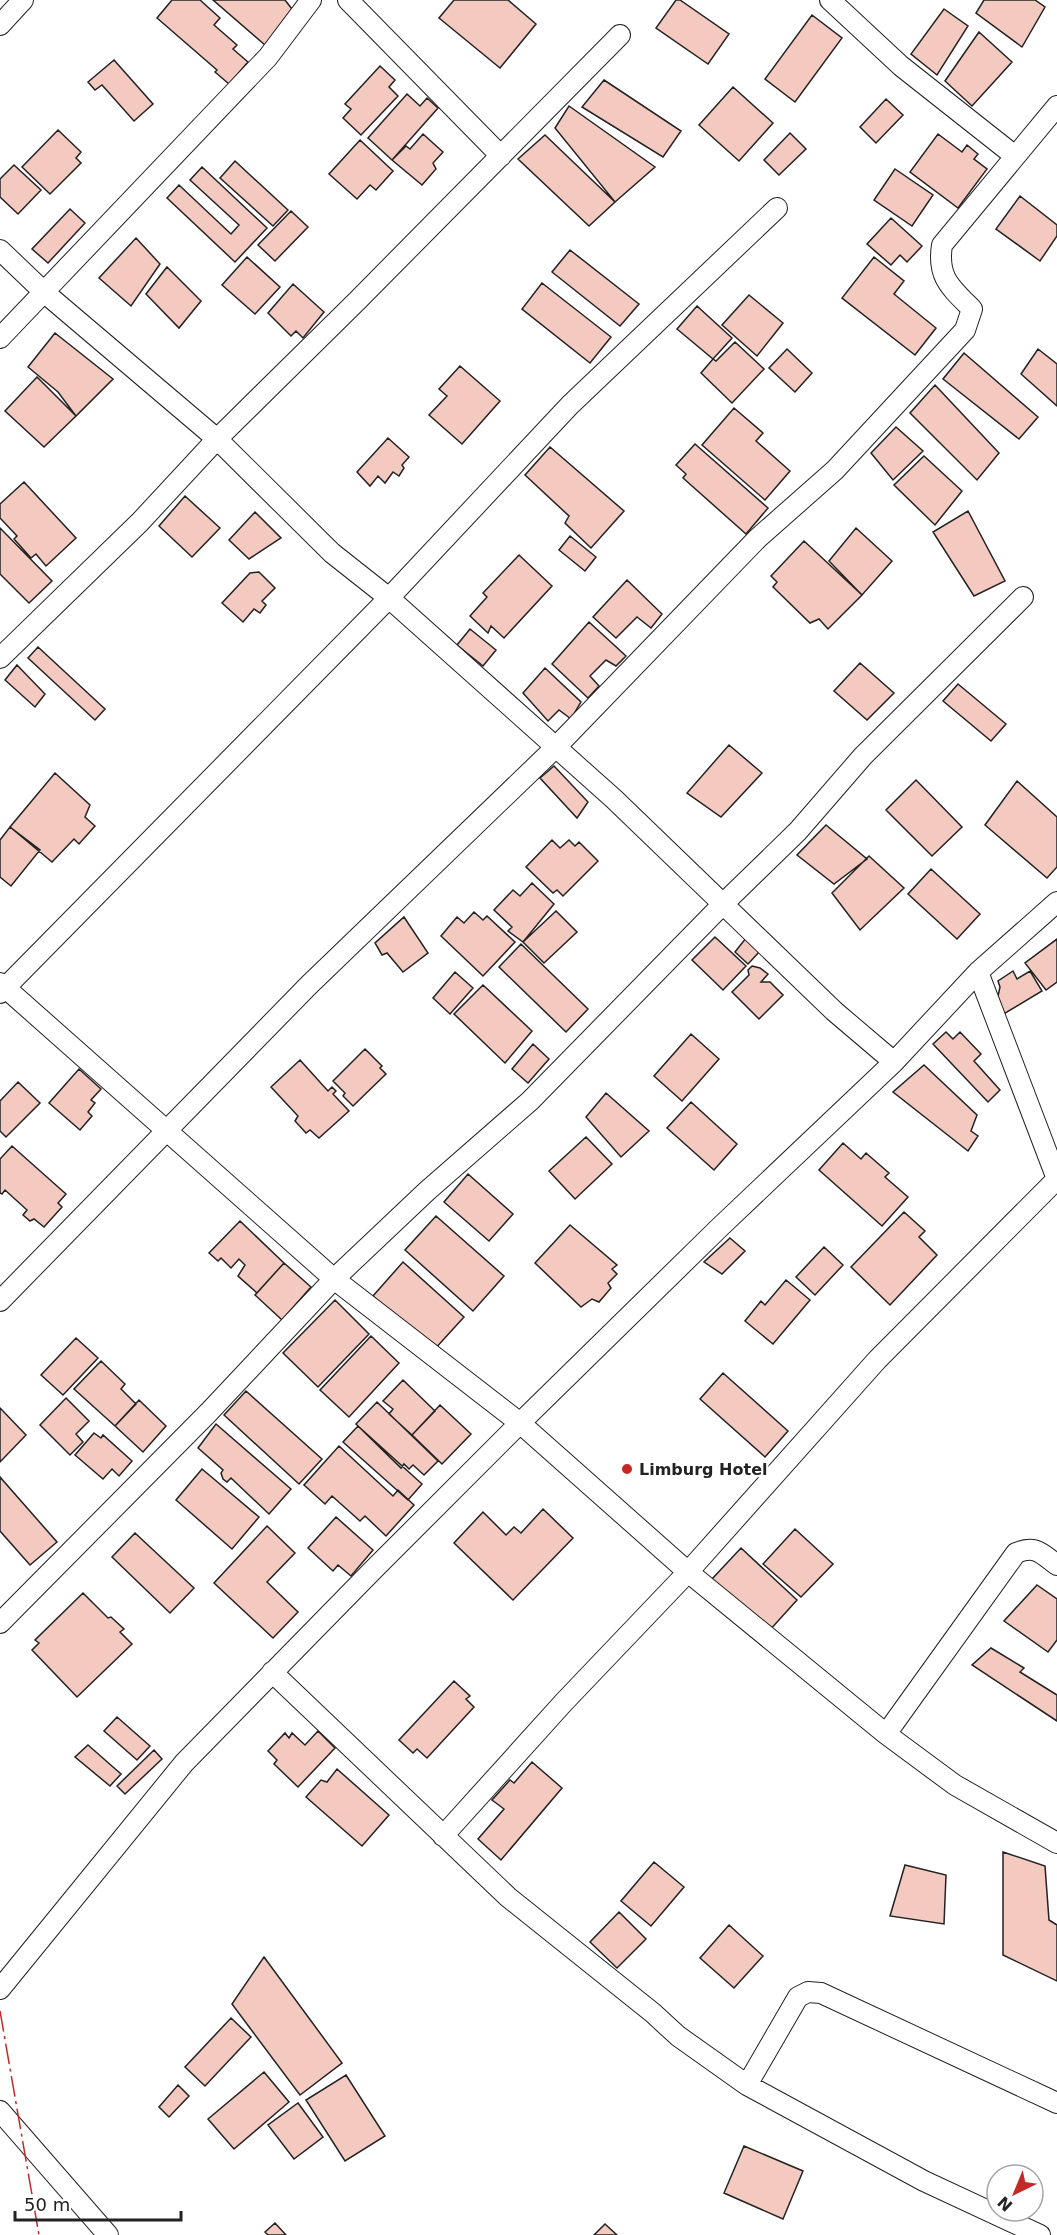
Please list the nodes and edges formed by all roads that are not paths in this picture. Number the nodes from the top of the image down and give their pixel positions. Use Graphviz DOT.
graph roads {
  1 [pos="23,0"];
  2 [pos="311,0"];
  3 [pos="348,0"];
  4 [pos="830,0"];
  5 [pos="0,25"];
  6 [pos="620,35"];
  7 [pos="1057,106"];
  8 [pos="501,156"];
  9 [pos="1015,156"];
  10 [pos="777,208"];
  11 [pos="0,250"];
  12 [pos="45,293"];
  13 [pos="0,338"];
  14 [pos="217,439"];
  15 [pos="1023,597"];
  16 [pos="388,598"];
  17 [pos="0,658"];
  18 [pos="556,747"];
  19 [pos="1057,902"];
  20 [pos="723,904"];
  21 [pos="978,972"];
  22 [pos="2,988"];
  23 [pos="894,1062"];
  24 [pos="166,1132"];
  25 [pos="334,1279"];
  26 [pos="0,1301"];
  27 [pos="520,1423"];
  28 [pos="1057,1565"];
  29 [pos="688,1572"];
  30 [pos="0,1623"];
  31 [pos="272,1672"];
  32 [pos="886,1734"];
  33 [pos="443,1836"];
  34 [pos="1057,1843"];
  35 [pos="0,1989"];
  36 [pos="747,2085"];
  37 [pos="1057,2103"];
  38 [pos="0,2111"];
  39 [pos="108,2235"];
  40 [pos="1040,2235"];
  1 -- 5 [label="street"];
  2 -- 12 [label="street"];
  3 -- 8 [label="street"];
  4 -- 9 [label="street"];
  6 -- 8 [label="street"];
  7 -- 9 [label="street"];
  8 -- 14 [label="street"];
  9 -- 18 [label="street"];
  10 -- 16 [label="street"];
  11 -- 12 [label="street"];
  12 -- 13 [label="street"];
  12 -- 14 [label="street"];
  14 -- 16 [label="street"];
  14 -- 17 [label="street"];
  15 -- 20 [label="street"];
  16 -- 18 [label="street"];
  16 -- 22 [label="street"];
  18 -- 20 [label="street"];
  18 -- 24 [label="street"];
  19 -- 21 [label="street"];
  20 -- 23 [label="street"];
  20 -- 25 [label="street"];
  21 -- 23 [label="street"];
  21 -- 29 [label="street"];
  22 -- 24 [label="street"];
  23 -- 27 [label="street"];
  24 -- 25 [label="street"];
  24 -- 26 [label="street"];
  25 -- 27 [label="street"];
  25 -- 30 [label="street"];
  27 -- 29 [label="street"];
  27 -- 31 [label="street"];
  28 -- 32 [label="street"];
  29 -- 32 [label="street"];
  29 -- 33 [label="street"];
  31 -- 33 [label="street"];
  31 -- 35 [label="street"];
  32 -- 34 [label="street"];
  33 -- 36 [label="street"];
  36 -- 37 [label="street"];
  36 -- 40 [label="street"];
  38 -- 39 [label="street"];
}
